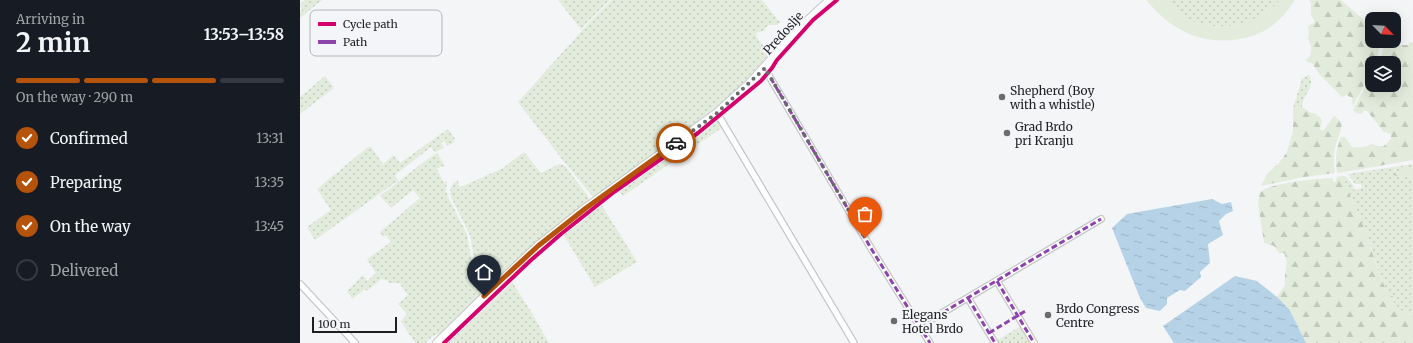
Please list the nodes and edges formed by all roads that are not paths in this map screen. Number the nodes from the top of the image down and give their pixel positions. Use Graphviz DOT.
graph roads {
  1 [pos="830,0"];
  2 [pos="765,68"];
  3 [pos="717,113"];
  4 [pos="1101,219"];
  5 [pos="997,281"];
  6 [pos="300,284"];
  7 [pos="968,298"];
  8 [pos="920,326"];
  9 [pos="355,343"];
  10 [pos="437,343"];
  11 [pos="854,343"];
  12 [pos="930,343"];
  13 [pos="995,343"];
  14 [pos="1034,343"];
  1 -- 2 [label="street, Predoslje"];
  2 -- 3 [label="street, Predoslje"];
  2 -- 8 [label="street"];
  3 -- 10 [label="street, Predoslje"];
  3 -- 11 [label="street"];
  4 -- 5 [label="street"];
  5 -- 7 [label="street"];
  5 -- 14 [label="street"];
  6 -- 9 [label="street"];
  7 -- 8 [label="street"];
  7 -- 13 [label="street"];
  8 -- 12 [label="street"];
}
